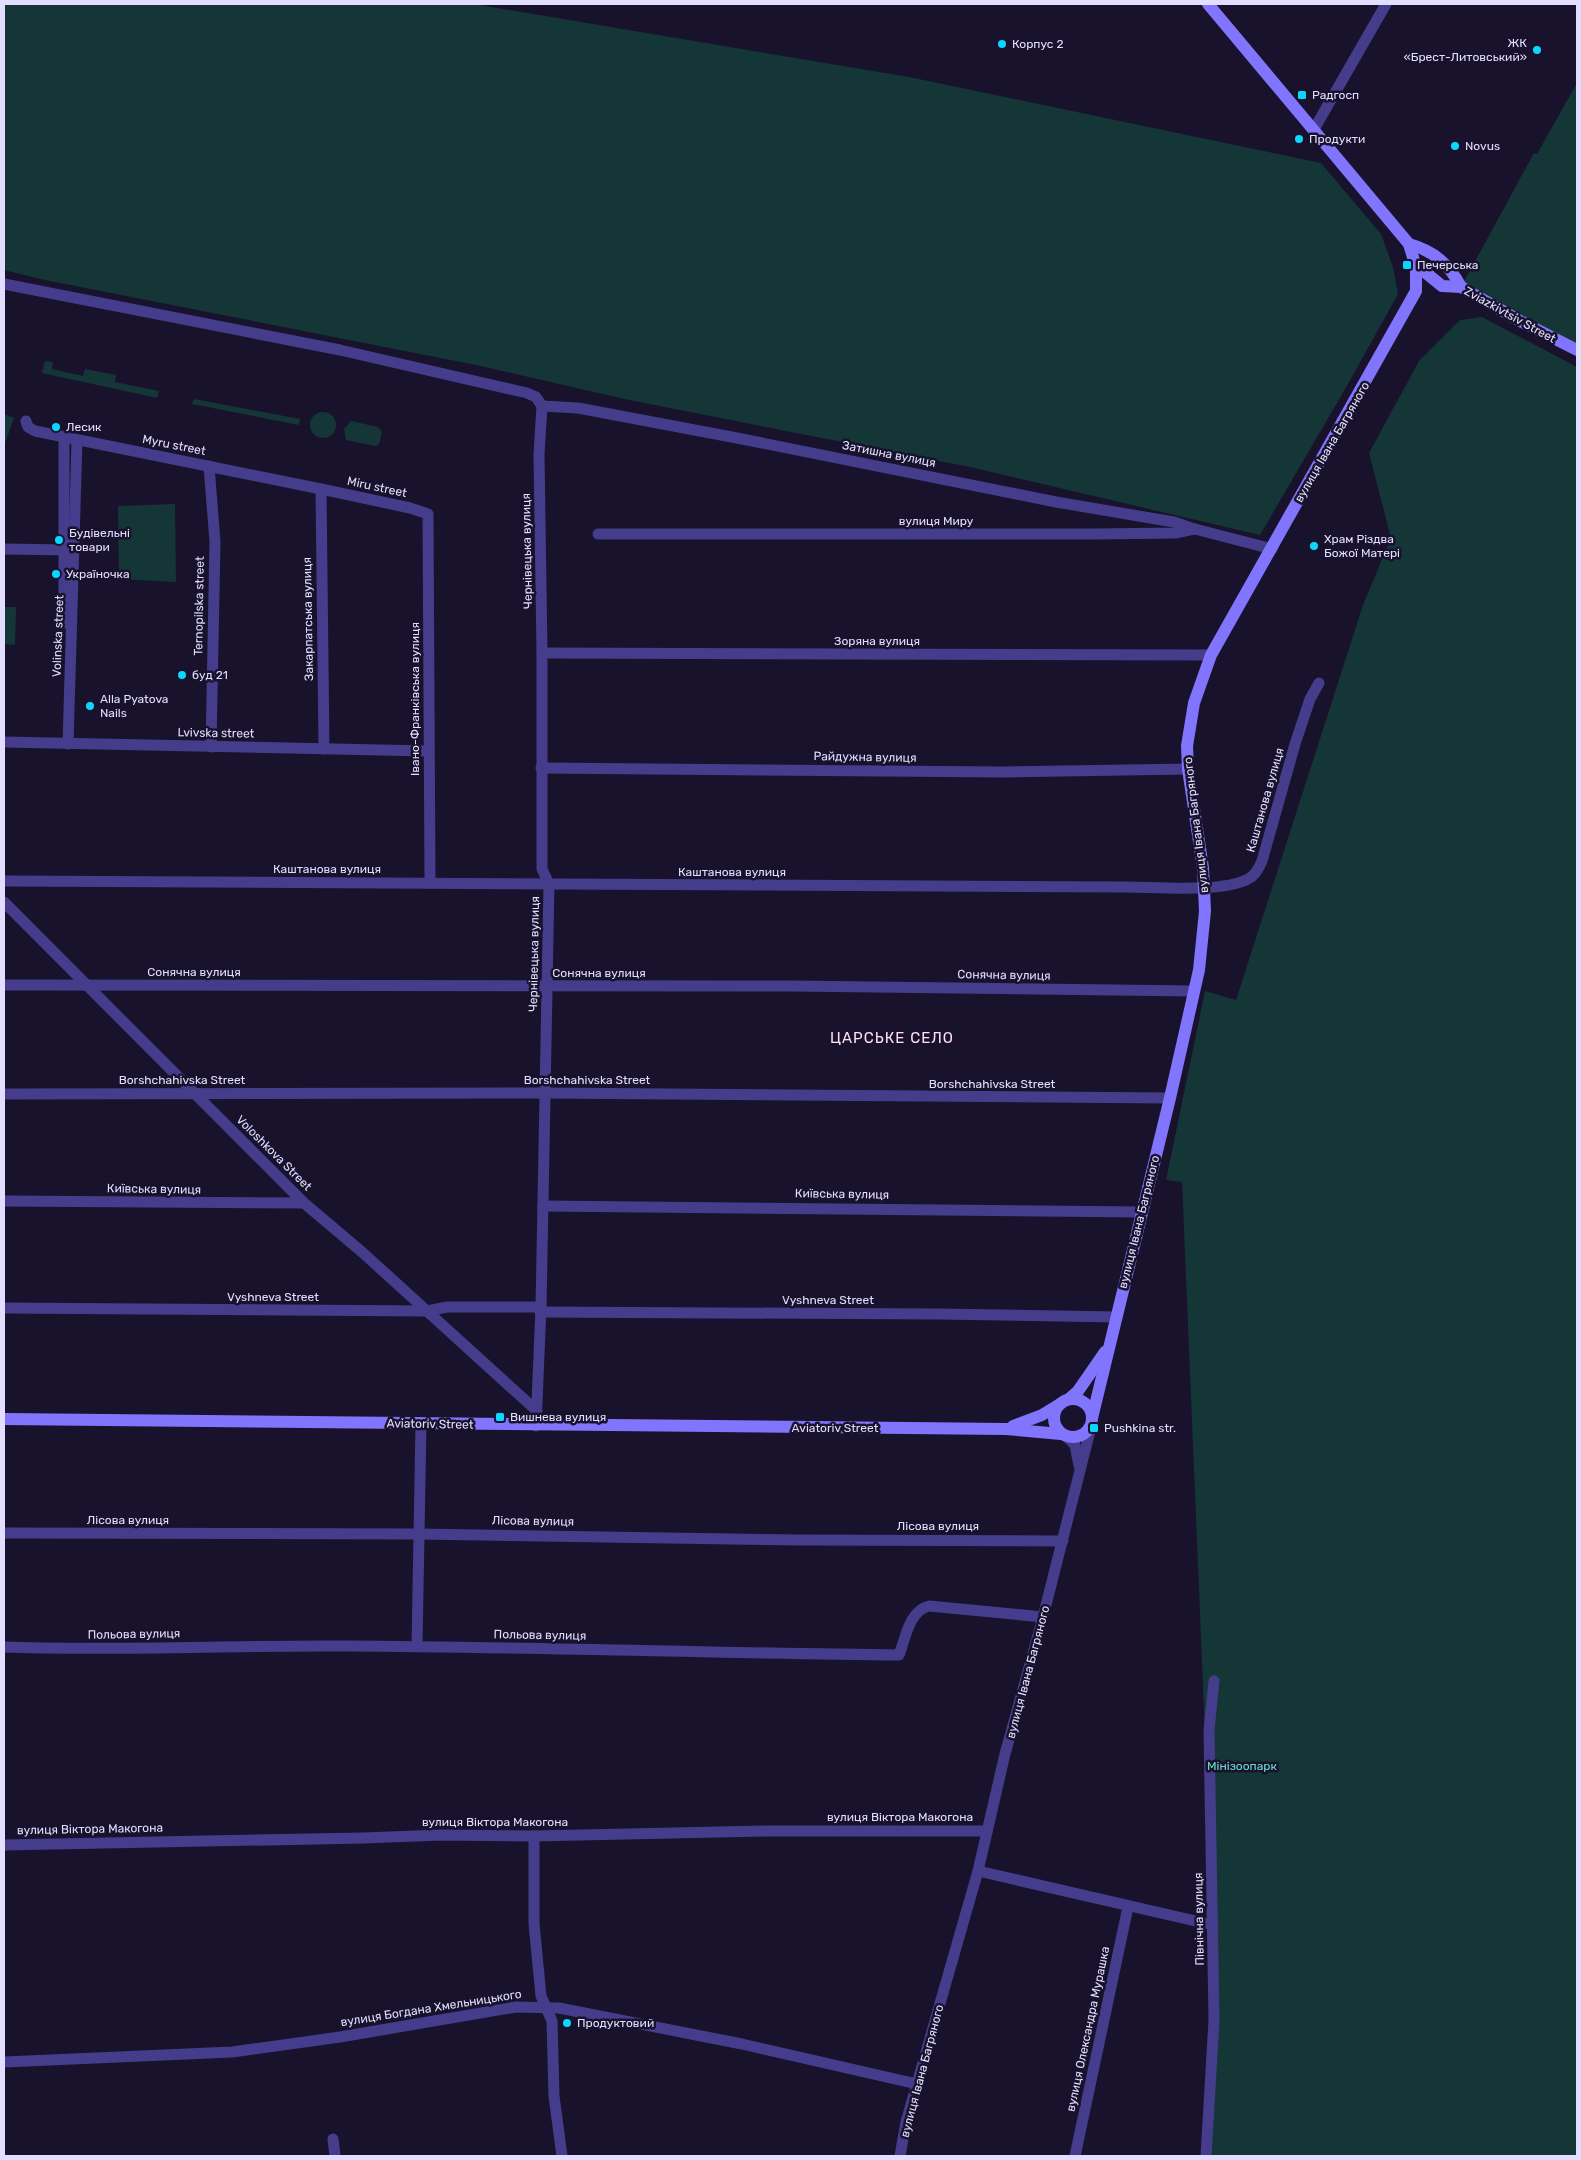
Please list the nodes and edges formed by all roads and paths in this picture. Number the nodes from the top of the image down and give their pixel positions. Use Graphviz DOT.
graph roads {
  1 [pos="1208,4"];
  2 [pos="1386,4"];
  3 [pos="1313,131"];
  4 [pos="1409,244"];
  5 [pos="1427,249"];
  6 [pos="1416,265"];
  7 [pos="1452,271"];
  8 [pos="4,284"];
  9 [pos="1440,285"];
  10 [pos="1461,287"];
  11 [pos="1416,291"];
  12 [pos="1577,350"];
  13 [pos="542,406"];
  14 [pos="26,421"];
  15 [pos="64,437"];
  16 [pos="77,440"];
  17 [pos="209,466"];
  18 [pos="321,489"];
  19 [pos="428,514"];
  20 [pos="1195,529"];
  21 [pos="598,534"];
  22 [pos="4,548"];
  23 [pos="1272,549"];
  24 [pos="70,550"];
  25 [pos="542,653"];
  26 [pos="1211,656"];
  27 [pos="1319,682"];
  28 [pos="4,742"];
  29 [pos="68,744"];
  30 [pos="211,747"];
  31 [pos="324,749"];
  32 [pos="428,752"];
  33 [pos="541,768"];
  34 [pos="1188,769"];
  35 [pos="4,881"];
  36 [pos="430,883"];
  37 [pos="549,884"];
  38 [pos="1204,887"];
  39 [pos="4,902"];
  40 [pos="4,985"];
  41 [pos="88,986"];
  42 [pos="547,986"];
  43 [pos="1194,991"];
  44 [pos="545,1093"];
  45 [pos="4,1094"];
  46 [pos="194,1094"];
  47 [pos="1170,1098"];
  48 [pos="4,1201"];
  49 [pos="304,1203"];
  50 [pos="543,1206"];
  51 [pos="1142,1212"];
  52 [pos="4,1308"];
  53 [pos="540,1309"];
  54 [pos="428,1312"];
  55 [pos="1116,1317"];
  56 [pos="1109,1346"];
  57 [pos="1065,1401"];
  58 [pos="537,1411"];
  59 [pos="4,1419"];
  60 [pos="1092,1420"];
  61 [pos="421,1423"];
  62 [pos="536,1426"];
  63 [pos="1006,1429"];
  64 [pos="1064,1435"];
  65 [pos="1080,1473"];
  66 [pos="4,1532"];
  67 [pos="419,1534"];
  68 [pos="1063,1541"];
  69 [pos="1043,1616"];
  70 [pos="417,1646"];
  71 [pos="4,1647"];
  72 [pos="1214,1682"];
  73 [pos="987,1831"];
  74 [pos="534,1836"];
  75 [pos="4,1845"];
  76 [pos="978,1871"];
  77 [pos="1128,1907"];
  78 [pos="1213,1925"];
  79 [pos="546,2006"];
  80 [pos="4,2062"];
  81 [pos="916,2084"];
  82 [pos="333,2139"];
  83 [pos="335,2156"];
  84 [pos="562,2156"];
  85 [pos="900,2156"];
  86 [pos="1075,2156"];
  87 [pos="1206,2156"];
  1 -- 3 [label="main road"];
  2 -- 3 [label="street"];
  3 -- 4 [label="main road"];
  4 -- 5 [label="main road"];
  4 -- 6 [label="main road, вулиця Івана Багряного"];
  5 -- 6 [label="main road"];
  5 -- 7 [label="main road"];
  6 -- 9 [label="main road"];
  6 -- 11 [label="main road, вулиця Івана Багряного"];
  7 -- 9 [label="main road"];
  7 -- 10 [label="main road"];
  8 -- 13 [label="street"];
  9 -- 10 [label="main road, Zviazkivtsiv Street"];
  9 -- 11 [label="main road"];
  10 -- 12 [label="main road, Zviazkivtsiv Street"];
  11 -- 23 [label="main road, вулиця Івана Багряного"];
  13 -- 20 [label="street, Затишна вулиця"];
  13 -- 25 [label="street, Чернівецька вулиця"];
  14 -- 15 [label="street, Myru street"];
  15 -- 16 [label="street, Myru street"];
  15 -- 24 [label="street"];
  16 -- 17 [label="street, Myru street"];
  16 -- 24 [label="street"];
  17 -- 18 [label="street, Myru street"];
  17 -- 30 [label="street, Ternopilska street"];
  18 -- 19 [label="street, Miru street"];
  18 -- 31 [label="street, Закарпатська вулиця"];
  19 -- 32 [label="street, Івано-Франківська вулиця"];
  20 -- 21 [label="street, вулиця Миру"];
  20 -- 23 [label="street, вулиця Миру"];
  22 -- 24 [label="street"];
  23 -- 26 [label="main road, вулиця Івана Багряного"];
  24 -- 29 [label="street, Volinska street"];
  25 -- 26 [label="street, Зоряна вулиця"];
  25 -- 33 [label="street, Чернівецька вулиця"];
  26 -- 34 [label="main road, вулиця Івана Багряного"];
  27 -- 38 [label="street, Каштанова вулиця"];
  28 -- 29 [label="street, Lvivska street"];
  29 -- 30 [label="street, Lvivska street"];
  30 -- 31 [label="street, Lvivska street"];
  31 -- 32 [label="street, Lvivska street"];
  32 -- 36 [label="street, Івано-Франківська вулиця"];
  33 -- 34 [label="street, Райдужна вулиця"];
  33 -- 37 [label="street, Чернівецька вулиця"];
  34 -- 38 [label="main road, вулиця Івана Багряного"];
  35 -- 36 [label="street, Каштанова вулиця"];
  36 -- 37 [label="street, Каштанова вулиця"];
  37 -- 38 [label="street, Каштанова вулиця"];
  37 -- 42 [label="street, Чернівецька вулиця"];
  38 -- 43 [label="main road, вулиця Івана Багряного"];
  39 -- 41 [label="street, Voloshkova Street"];
  40 -- 41 [label="street, Сонячна вулиця"];
  41 -- 42 [label="street, Сонячна вулиця"];
  41 -- 46 [label="street, Voloshkova Street"];
  42 -- 43 [label="street, Сонячна вулиця"];
  42 -- 44 [label="street, Чернівецька вулиця"];
  43 -- 47 [label="main road, вулиця Івана Багряного"];
  44 -- 46 [label="street, Borshchahivska Street"];
  44 -- 47 [label="street, Borshchahivska Street"];
  44 -- 50 [label="street, Чернівецька вулиця"];
  45 -- 46 [label="street, Borshchahivska Street"];
  46 -- 49 [label="street, Voloshkova Street"];
  47 -- 51 [label="main road, вулиця Івана Багряного"];
  48 -- 49 [label="street, Київська вулиця"];
  49 -- 54 [label="street, Voloshkova Street"];
  50 -- 51 [label="street, Київська вулиця"];
  50 -- 53 [label="street, Чернівецька вулиця"];
  51 -- 55 [label="main road, вулиця Івана Багряного"];
  52 -- 54 [label="street, Vyshneva Street"];
  53 -- 54 [label="street, Vyshneva Street"];
  53 -- 55 [label="street, Vyshneva Street"];
  53 -- 58 [label="street, Чернівецька вулиця"];
  54 -- 58 [label="street, Voloshkova Street"];
  55 -- 56 [label="main road, вулиця Івана Багряного"];
  56 -- 57 [label="main road, вулиця Івана Багряного"];
  56 -- 60 [label="main road, вулиця Івана Багряного"];
  57 -- 60 [label="main road"];
  57 -- 63 [label="main road, Aviatoriv Street"];
  57 -- 64 [label="main road"];
  58 -- 62 [label="street, Чернівецька вулиця"];
  59 -- 61 [label="main road, Aviatoriv Street"];
  60 -- 64 [label="main road"];
  60 -- 65 [label="street, вулиця Івана Багряного"];
  61 -- 62 [label="main road, Aviatoriv Street"];
  61 -- 67 [label="street"];
  62 -- 63 [label="main road, Aviatoriv Street"];
  63 -- 64 [label="main road, Aviatoriv Street"];
  64 -- 65 [label="street, вулиця Івана Багряного"];
  65 -- 68 [label="street, вулиця Івана Багряного"];
  66 -- 67 [label="street, Лісова вулиця"];
  67 -- 68 [label="street, Лісова вулиця"];
  67 -- 70 [label="street"];
  68 -- 69 [label="street, вулиця Івана Багряного"];
  69 -- 70 [label="street, Польова вулиця"];
  69 -- 73 [label="street, вулиця Івана Багряного"];
  70 -- 71 [label="street, Польова вулиця"];
  72 -- 78 [label="street, Північна вулиця"];
  73 -- 74 [label="street, вулиця Віктора Макогона"];
  73 -- 76 [label="street, вулиця Івана Багряного"];
  74 -- 75 [label="street, вулиця Віктора Макогона"];
  74 -- 79 [label="street"];
  76 -- 77 [label="street"];
  76 -- 81 [label="street, вулиця Івана Багряного"];
  77 -- 78 [label="street"];
  77 -- 86 [label="street, вулиця Олександра Мурашка"];
  78 -- 87 [label="street, Північна вулиця"];
  79 -- 80 [label="street, вулиця Богдана Хмельницького"];
  79 -- 81 [label="street, вулиця Богдана Хмельницького"];
  79 -- 84 [label="street"];
  81 -- 85 [label="street, вулиця Івана Багряного"];
  82 -- 83 [label="street"];
}
